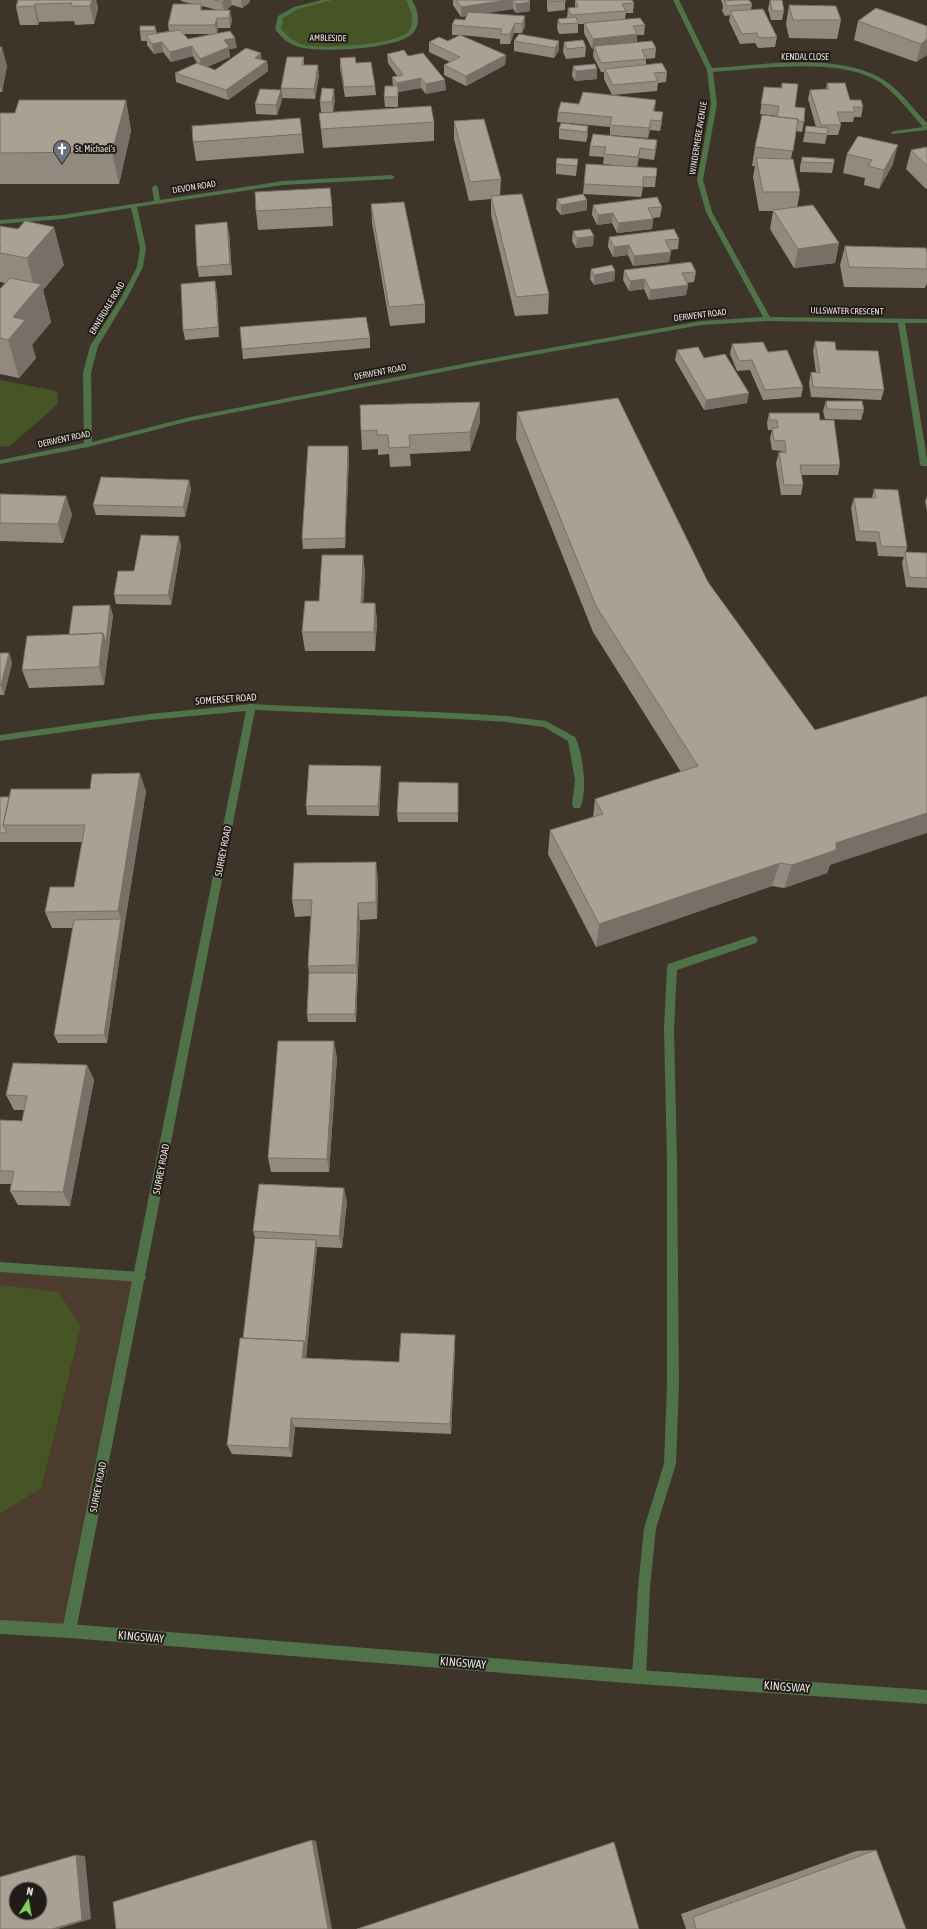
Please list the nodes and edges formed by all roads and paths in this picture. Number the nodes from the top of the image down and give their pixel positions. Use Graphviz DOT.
graph roads {
  1 [pos="329,0"];
  2 [pos="409,0"];
  3 [pos="676,0"];
  4 [pos="710,70"];
  5 [pos="927,127"];
  6 [pos="894,133"];
  7 [pos="392,177"];
  8 [pos="155,188"];
  9 [pos="157,201"];
  10 [pos="133,205"];
  11 [pos="0,222"];
  12 [pos="768,319"];
  13 [pos="901,321"];
  14 [pos="927,321"];
  15 [pos="88,445"];
  16 [pos="0,462"];
  17 [pos="924,464"];
  18 [pos="251,707"];
  19 [pos="0,738"];
  20 [pos="578,805"];
  21 [pos="753,940"];
  22 [pos="0,1267"];
  23 [pos="140,1277"];
  24 [pos="0,1627"];
  25 [pos="69,1631"];
  26 [pos="639,1677"];
  27 [pos="927,1697"];
  1 -- 2 [label="street, AMBLESIDE"];
  3 -- 4 [label="street, WINDERMERE AVENUE"];
  4 -- 5 [label="street, KENDAL CLOSE"];
  4 -- 12 [label="street, WINDERMERE AVENUE"];
  5 -- 6 [label="street, KENDAL CLOSE"];
  7 -- 9 [label="street, DEVON ROAD"];
  8 -- 9 [label="street"];
  9 -- 10 [label="street, DEVON ROAD"];
  10 -- 11 [label="street, DEVON ROAD"];
  10 -- 15 [label="street, ENNERDALE ROAD"];
  12 -- 13 [label="street, ULLSWATER CRESCENT"];
  12 -- 15 [label="street, DERWENT ROAD"];
  13 -- 14 [label="street, ULLSWATER CRESCENT"];
  13 -- 17 [label="street"];
  15 -- 16 [label="street, DERWENT ROAD"];
  18 -- 19 [label="street, SOMERSET ROAD"];
  18 -- 20 [label="street, SOMERSET ROAD"];
  18 -- 23 [label="street, SURREY ROAD"];
  21 -- 26 [label="street"];
  22 -- 23 [label="street"];
  23 -- 25 [label="street, SURREY ROAD"];
  24 -- 25 [label="street, KINGSWAY"];
  25 -- 26 [label="street, KINGSWAY"];
  26 -- 27 [label="street, KINGSWAY"];
}
